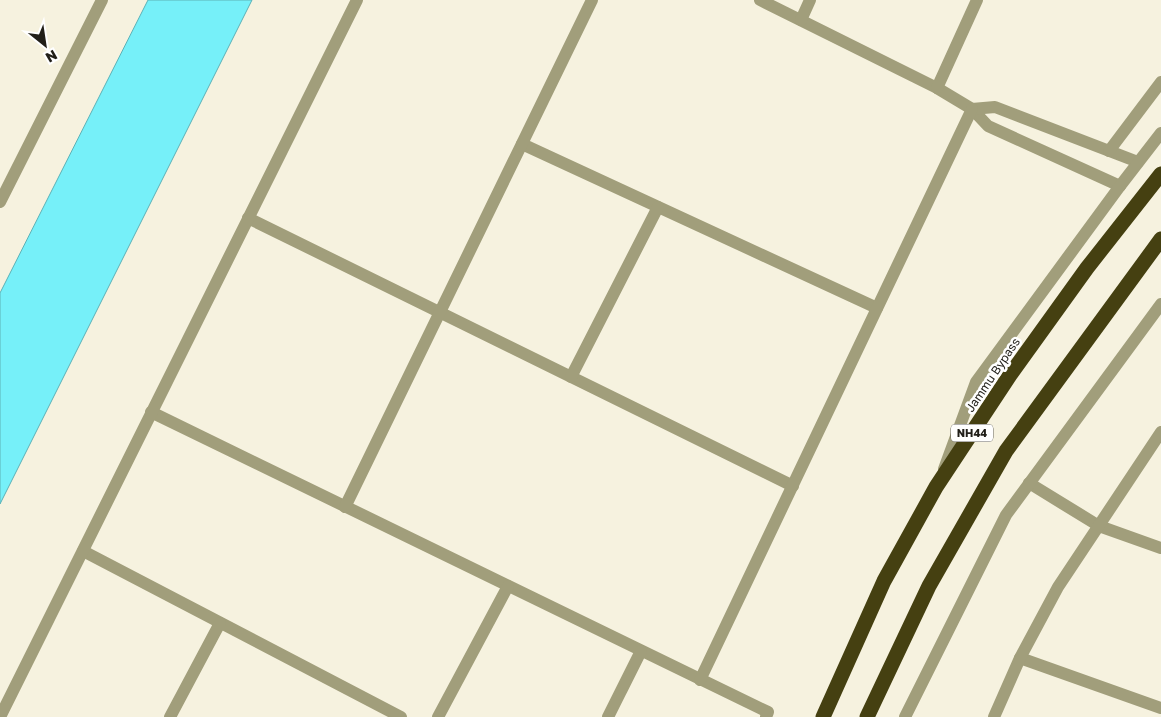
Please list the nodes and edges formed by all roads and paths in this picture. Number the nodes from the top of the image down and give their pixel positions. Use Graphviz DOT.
graph roads {
  1 [pos="102,0"];
  2 [pos="357,0"];
  3 [pos="592,0"];
  4 [pos="760,0"];
  5 [pos="810,0"];
  6 [pos="977,0"];
  7 [pos="801,20"];
  8 [pos="1161,82"];
  9 [pos="937,88"];
  10 [pos="972,109"];
  11 [pos="1161,134"];
  12 [pos="522,144"];
  13 [pos="1109,151"];
  14 [pos="1138,162"];
  15 [pos="1161,174"];
  16 [pos="1120,186"];
  17 [pos="0,202"];
  18 [pos="658,207"];
  19 [pos="248,218"];
  20 [pos="1161,239"];
  21 [pos="1161,304"];
  22 [pos="877,308"];
  23 [pos="440,313"];
  24 [pos="571,377"];
  25 [pos="151,412"];
  26 [pos="1161,432"];
  27 [pos="1029,483"];
  28 [pos="793,486"];
  29 [pos="936,487"];
  30 [pos="345,507"];
  31 [pos="1099,526"];
  32 [pos="1161,548"];
  33 [pos="83,550"];
  34 [pos="508,586"];
  35 [pos="220,623"];
  36 [pos="641,651"];
  37 [pos="1020,658"];
  38 [pos="700,680"];
  39 [pos="1161,708"];
  40 [pos="823,716"];
  41 [pos="0,717"];
  42 [pos="170,717"];
  43 [pos="401,717"];
  44 [pos="438,717"];
  45 [pos="608,717"];
  46 [pos="766,717"];
  47 [pos="867,717"];
  48 [pos="905,717"];
  49 [pos="994,717"];
  1 -- 17 [label="street"];
  2 -- 19 [label="street"];
  3 -- 12 [label="street"];
  4 -- 7 [label="street"];
  5 -- 7 [label="street"];
  6 -- 9 [label="street"];
  7 -- 9 [label="street"];
  8 -- 13 [label="street"];
  9 -- 10 [label="street"];
  10 -- 13 [label="street"];
  10 -- 16 [label="street"];
  10 -- 22 [label="street"];
  11 -- 14 [label="street"];
  12 -- 18 [label="street"];
  12 -- 23 [label="street"];
  13 -- 14 [label="street"];
  14 -- 16 [label="street"];
  15 -- 29 [label="highway, Jammu Bypass / NH44"];
  16 -- 29 [label="street"];
  18 -- 22 [label="street"];
  18 -- 24 [label="street"];
  19 -- 23 [label="street"];
  19 -- 25 [label="street"];
  20 -- 47 [label="highway, NH44"];
  21 -- 27 [label="street"];
  22 -- 28 [label="street"];
  23 -- 24 [label="street"];
  23 -- 30 [label="street"];
  24 -- 28 [label="street"];
  25 -- 30 [label="street"];
  25 -- 33 [label="street"];
  26 -- 31 [label="street"];
  27 -- 31 [label="street"];
  27 -- 48 [label="street"];
  28 -- 38 [label="street"];
  29 -- 40 [label="highway, Jammu Bypass / NH44"];
  30 -- 34 [label="street"];
  31 -- 32 [label="street"];
  31 -- 37 [label="street"];
  33 -- 35 [label="street"];
  33 -- 41 [label="street"];
  34 -- 36 [label="street"];
  34 -- 44 [label="street"];
  35 -- 42 [label="street"];
  35 -- 43 [label="street"];
  36 -- 38 [label="street"];
  36 -- 45 [label="street"];
  37 -- 39 [label="street"];
  37 -- 49 [label="street"];
  38 -- 46 [label="street"];
}
